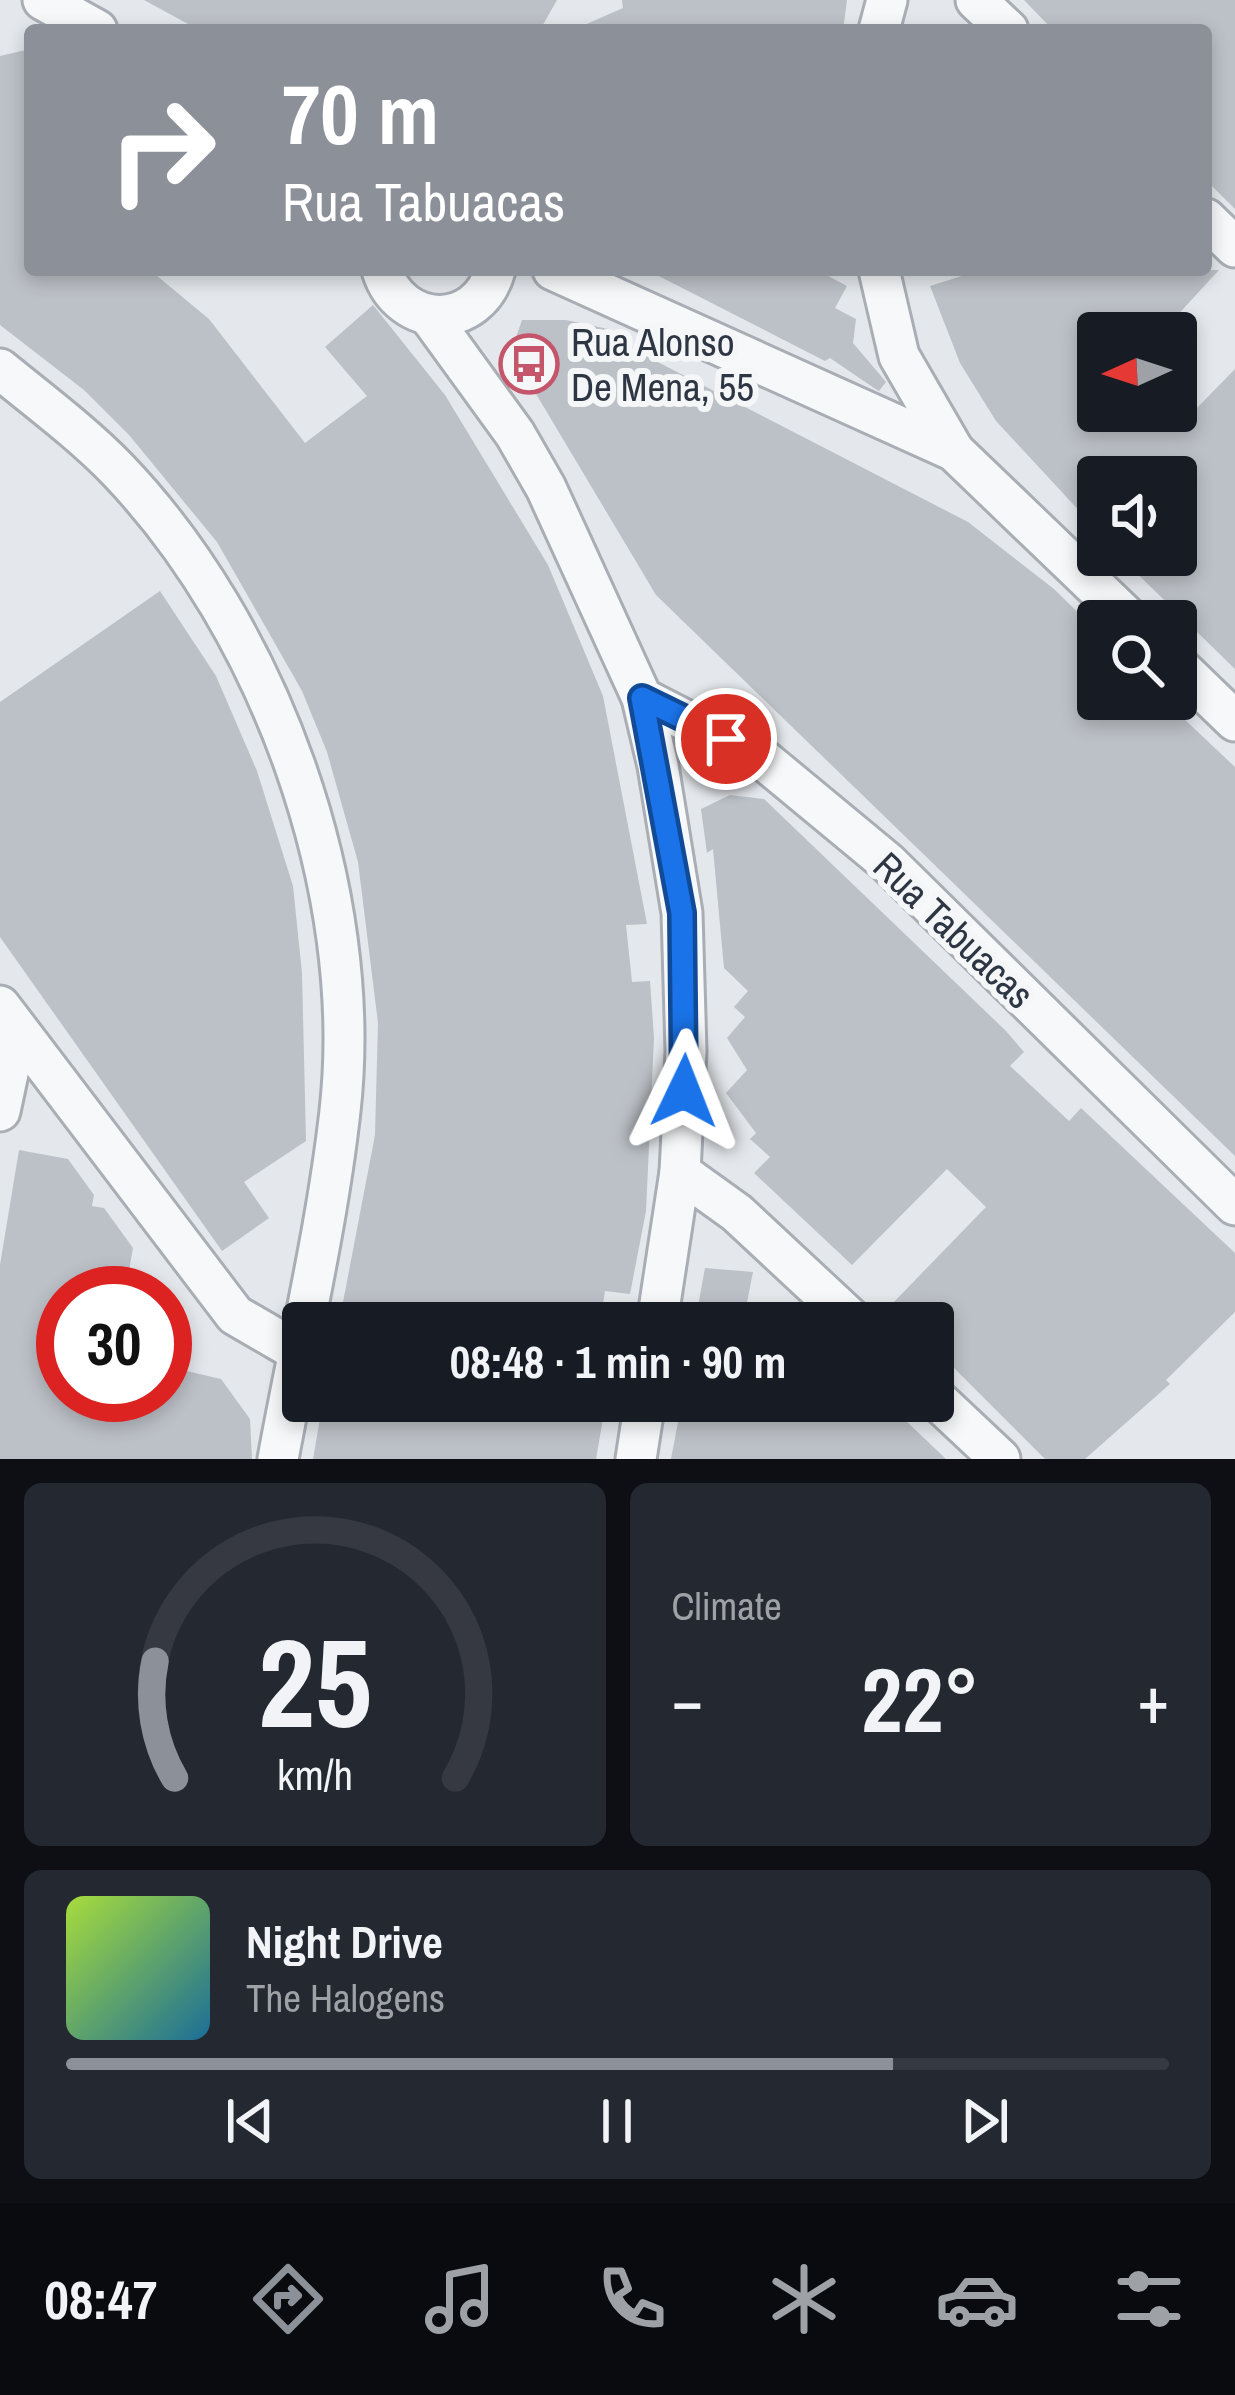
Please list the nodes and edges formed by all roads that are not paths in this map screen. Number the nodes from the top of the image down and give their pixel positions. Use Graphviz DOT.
graph roads {
  1 [pos="43,0"];
  2 [pos="976,0"];
  3 [pos="86,24"];
  4 [pos="1002,24"];
  5 [pos="1212,225"];
  6 [pos="1235,247"];
  7 [pos="385,276"];
  8 [pos="492,276"];
  9 [pos="566,276"];
  10 [pos="880,276"];
  11 [pos="430,317"];
  12 [pos="0,369"];
  13 [pos="954,451"];
  14 [pos="1109,600"];
  15 [pos="1197,684"];
  16 [pos="642,698"];
  17 [pos="1235,721"];
  18 [pos="8,1018"];
  19 [pos="0,1111"];
  20 [pos="680,1172"];
  21 [pos="1235,1205"];
  22 [pos="307,1302"];
  23 [pos="660,1302"];
  24 [pos="832,1302"];
  25 [pos="282,1342"];
  26 [pos="954,1416"];
  27 [pos="285,1422"];
  28 [pos="642,1422"];
  29 [pos="278,1459"];
  30 [pos="637,1459"];
  31 [pos="1000,1459"];
  1 -- 3 [label="street"];
  2 -- 4 [label="street"];
  5 -- 6 [label="street"];
  7 -- 11 [label="street"];
  8 -- 11 [label="street"];
  9 -- 13 [label="street"];
  10 -- 13 [label="street"];
  11 -- 16 [label="street"];
  12 -- 22 [label="street"];
  13 -- 14 [label="street"];
  15 -- 17 [label="street"];
  16 -- 20 [label="street"];
  16 -- 21 [label="street, Rua Tabuacas"];
  18 -- 19 [label="street"];
  18 -- 25 [label="street"];
  20 -- 23 [label="street"];
  20 -- 24 [label="street"];
  26 -- 31 [label="street"];
  27 -- 29 [label="street"];
  28 -- 30 [label="street"];
}
